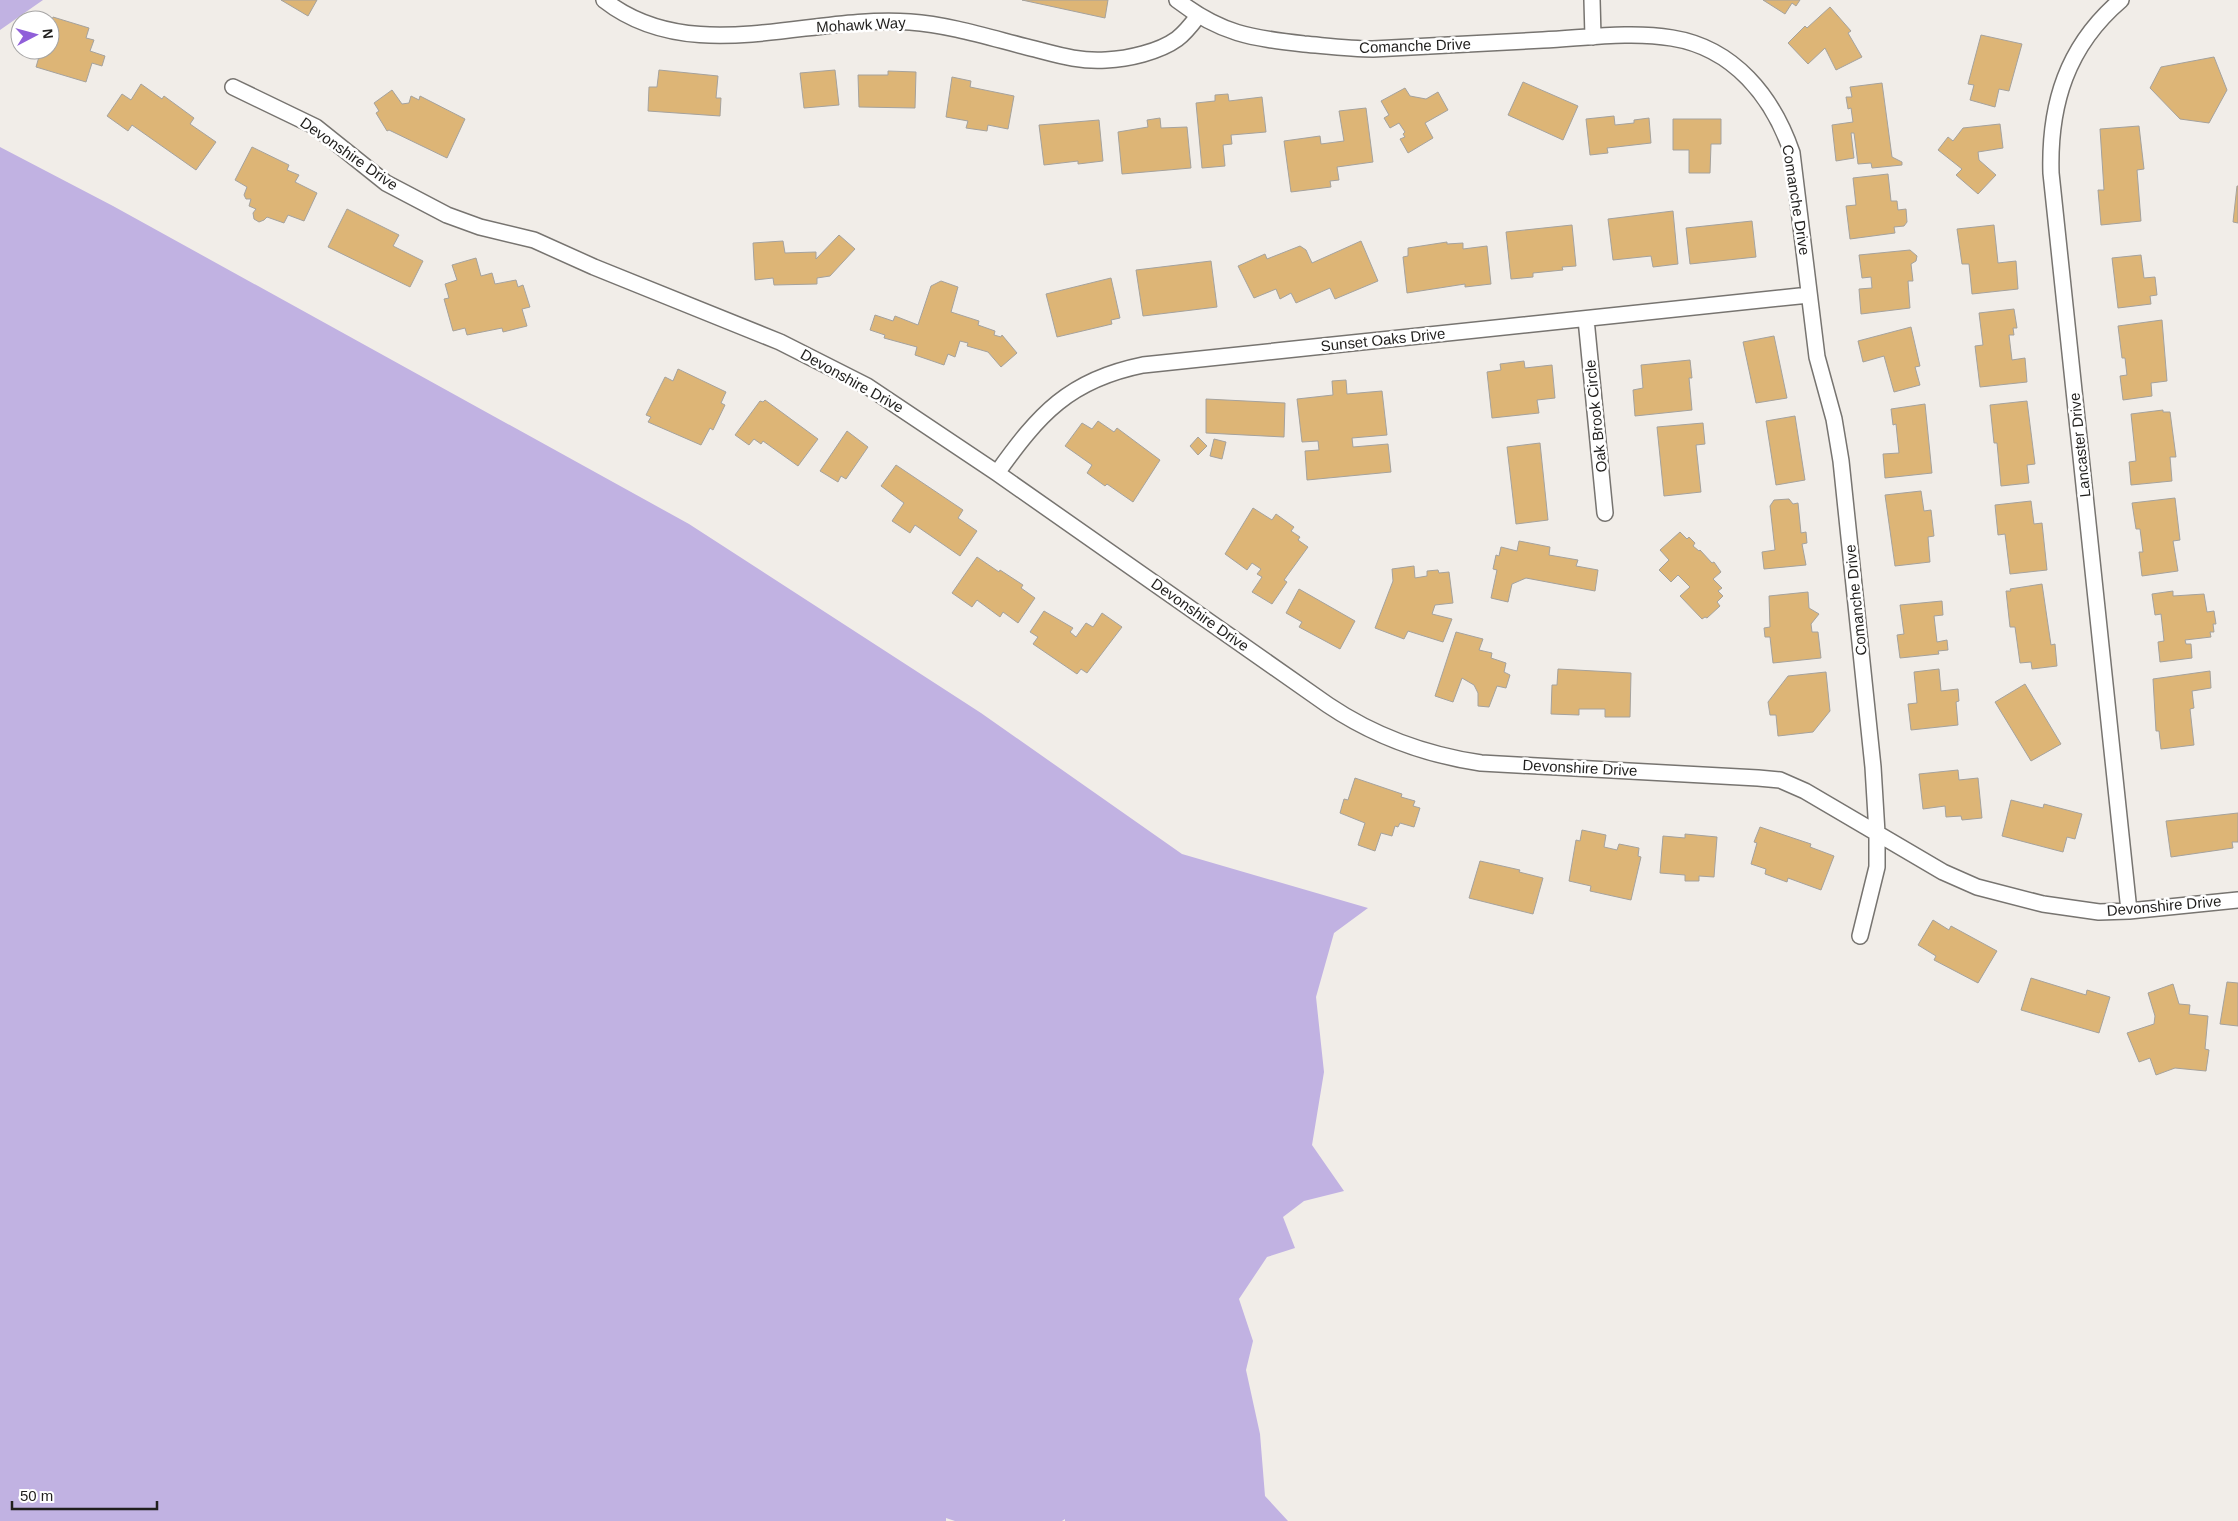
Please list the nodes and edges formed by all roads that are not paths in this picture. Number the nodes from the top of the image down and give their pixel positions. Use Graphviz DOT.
graph roads {
  1 [pos="604,0"];
  2 [pos="1176,0"];
  3 [pos="1592,0"];
  4 [pos="2121,0"];
  5 [pos="1198,16"];
  6 [pos="1593,37"];
  7 [pos="233,87"];
  8 [pos="1809,295"];
  9 [pos="1586,319"];
  10 [pos="997,473"];
  11 [pos="1605,514"];
  12 [pos="1877,832"];
  13 [pos="2238,900"];
  14 [pos="2129,911"];
  15 [pos="1860,936"];
  1 -- 5 [label="street, Mohawk Way"];
  2 -- 5 [label="street, Comanche Drive"];
  3 -- 6 [label="street"];
  4 -- 14 [label="street, Lancaster Drive"];
  5 -- 6 [label="street, Comanche Drive"];
  6 -- 8 [label="street, Comanche Drive"];
  7 -- 10 [label="street, Devonshire Drive"];
  8 -- 9 [label="street, Sunset Oaks Drive"];
  8 -- 12 [label="street, Comanche Drive"];
  9 -- 10 [label="street, Sunset Oaks Drive"];
  9 -- 11 [label="street, Oak Brook Circle"];
  10 -- 12 [label="street, Devonshire Drive"];
  12 -- 14 [label="street, Devonshire Drive"];
  12 -- 15 [label="street, Comanche Drive"];
  13 -- 14 [label="street, Devonshire Drive"];
}
